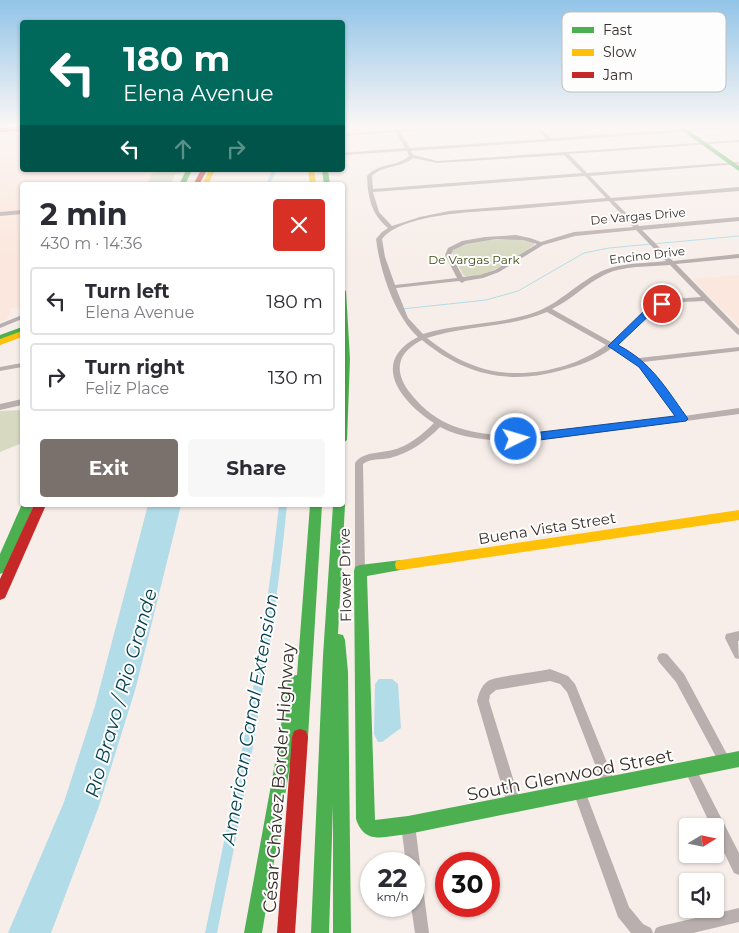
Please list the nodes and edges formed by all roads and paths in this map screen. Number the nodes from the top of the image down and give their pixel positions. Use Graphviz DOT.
graph roads {
  1 [pos="377,171"];
  2 [pos="582,171"];
  3 [pos="661,171"];
  4 [pos="586,175"];
  5 [pos="739,189"];
  6 [pos="371,191"];
  7 [pos="610,200"];
  8 [pos="20,212"];
  9 [pos="0,214"];
  10 [pos="739,219"];
  11 [pos="637,228"];
  12 [pos="393,229"];
  13 [pos="541,244"];
  14 [pos="739,256"];
  15 [pos="671,263"];
  16 [pos="462,281"];
  17 [pos="392,287"];
  18 [pos="706,299"];
  19 [pos="547,309"];
  20 [pos="20,322"];
  21 [pos="20,323"];
  22 [pos="0,326"];
  23 [pos="739,333"];
  24 [pos="3,335"];
  25 [pos="20,335"];
  26 [pos="423,337"];
  27 [pos="0,342"];
  28 [pos="612,346"];
  29 [pos="739,349"];
  30 [pos="638,360"];
  31 [pos="20,365"];
  32 [pos="0,370"];
  33 [pos="20,402"];
  34 [pos="0,407"];
  35 [pos="739,411"];
  36 [pos="682,419"];
  37 [pos="440,422"];
  38 [pos="27,507"];
  39 [pos="39,507"];
  40 [pos="316,507"];
  41 [pos="339,507"];
  42 [pos="739,515"];
  43 [pos="0,568"];
  44 [pos="360,571"];
  45 [pos="310,585"];
  46 [pos="0,594"];
  47 [pos="334,602"];
  48 [pos="739,636"];
  49 [pos="739,654"];
  50 [pos="663,658"];
  51 [pos="739,759"];
  52 [pos="724,762"];
  53 [pos="690,768"];
  54 [pos="610,785"];
  55 [pos="579,791"];
  56 [pos="514,804"];
  57 [pos="408,825"];
  58 [pos="411,852"];
  59 [pos="739,868"];
  60 [pos="739,915"];
  61 [pos="420,917"];
  62 [pos="253,933"];
  63 [pos="286,933"];
  64 [pos="320,933"];
  65 [pos="342,933"];
  66 [pos="422,933"];
  67 [pos="646,933"];
  68 [pos="661,933"];
  1 -- 6 [label="street"];
  2 -- 4 [label="street"];
  3 -- 4 [label="street"];
  4 -- 6 [label="street"];
  4 -- 7 [label="street"];
  5 -- 7 [label="street"];
  6 -- 12 [label="street"];
  7 -- 11 [label="street"];
  7 -- 12 [label="street"];
  8 -- 9 [label="street"];
  10 -- 11 [label="street, De Vargas Drive"];
  11 -- 13 [label="street, De Vargas Drive"];
  11 -- 15 [label="street"];
  12 -- 17 [label="street"];
  13 -- 16 [label="street, De Vargas Drive"];
  13 -- 16 [label="street"];
  14 -- 15 [label="street, Encino Drive"];
  15 -- 18 [label="street"];
  15 -- 19 [label="street, Encino Drive"];
  16 -- 17 [label="street, De Vargas Drive"];
  17 -- 26 [label="street"];
  18 -- 23 [label="street"];
  18 -- 28 [label="street"];
  19 -- 26 [label="street, Encino Drive"];
  19 -- 28 [label="street"];
  20 -- 22 [label="street"];
  21 -- 24 [label="main road"];
  25 -- 27 [label="main road"];
  26 -- 28 [label="street"];
  26 -- 37 [label="street"];
  28 -- 30 [label="street"];
  29 -- 30 [label="street"];
  30 -- 36 [label="street"];
  31 -- 32 [label="street"];
  33 -- 34 [label="street"];
  35 -- 36 [label="street"];
  36 -- 37 [label="street"];
  37 -- 44 [label="street, Flower Drive"];
  38 -- 43 [label="main road"];
  39 -- 46 [label="main road"];
  40 -- 45 [label="main road, César Chávez Border Highway"];
  41 -- 47 [label="main road"];
  42 -- 44 [label="main road, Buena Vista Street"];
  44 -- 57 [label="main road, Flower Drive"];
  45 -- 62 [label="main road"];
  45 -- 63 [label="main road, César Chávez Border Highway"];
  47 -- 64 [label="main road"];
  47 -- 65 [label="main road"];
  48 -- 49 [label="street"];
  50 -- 52 [label="street"];
  51 -- 52 [label="main road, South Glenwood Street"];
  52 -- 53 [label="main road, South Glenwood Street"];
  53 -- 54 [label="main road, South Glenwood Street"];
  53 -- 59 [label="street"];
  54 -- 55 [label="main road, South Glenwood Street"];
  54 -- 56 [label="street"];
  55 -- 56 [label="main road, South Glenwood Street"];
  55 -- 67 [label="street"];
  56 -- 57 [label="main road, South Glenwood Street"];
  57 -- 58 [label="street"];
  60 -- 68 [label="street"];
  61 -- 66 [label="street"];
}
